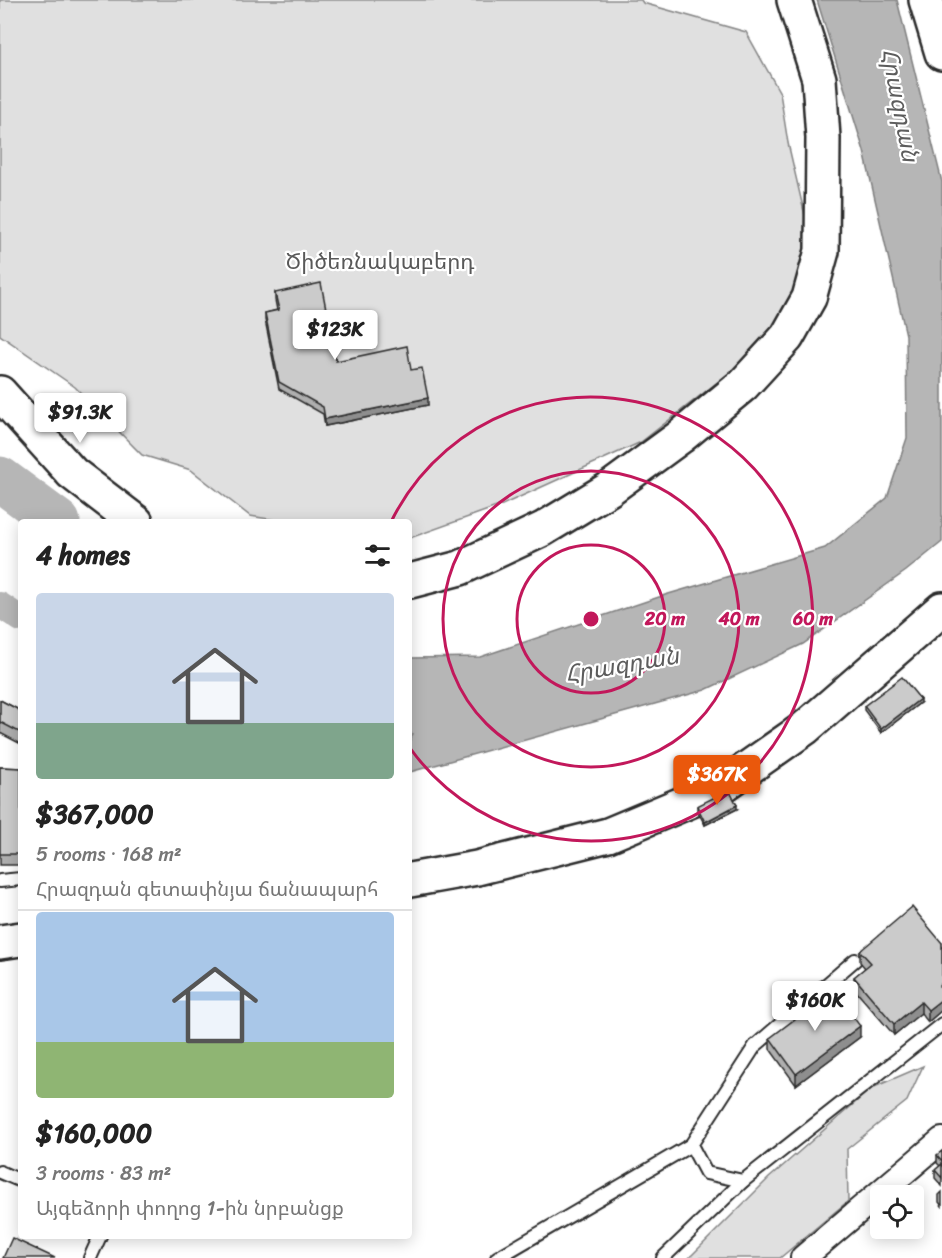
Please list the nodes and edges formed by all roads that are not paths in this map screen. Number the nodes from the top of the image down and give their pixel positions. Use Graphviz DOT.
graph roads {
  1 [pos="794,0"];
  2 [pos="926,0"];
  3 [pos="942,53"];
  4 [pos="0,393"];
  5 [pos="132,519"];
  6 [pos="412,580"];
  7 [pos="942,609"];
  8 [pos="18,879"];
  9 [pos="412,880"];
  10 [pos="0,881"];
  11 [pos="18,939"];
  12 [pos="0,942"];
  13 [pos="855,960"];
  14 [pos="942,1024"];
  15 [pos="942,1140"];
  16 [pos="691,1145"];
  17 [pos="0,1172"];
  18 [pos="18,1180"];
  19 [pos="743,1181"];
  20 [pos="99,1239"];
  21 [pos="90,1258"];
  22 [pos="497,1258"];
  23 [pos="663,1258"];
  24 [pos="803,1258"];
  1 -- 6 [label="street"];
  2 -- 3 [label="street"];
  4 -- 5 [label="street"];
  7 -- 9 [label="street"];
  8 -- 10 [label="lane"];
  11 -- 12 [label="street"];
  13 -- 16 [label="lane"];
  14 -- 19 [label="lane"];
  15 -- 24 [label="street"];
  16 -- 19 [label="lane"];
  16 -- 22 [label="lane"];
  17 -- 18 [label="lane"];
  19 -- 23 [label="lane"];
  20 -- 21 [label="lane"];
}
